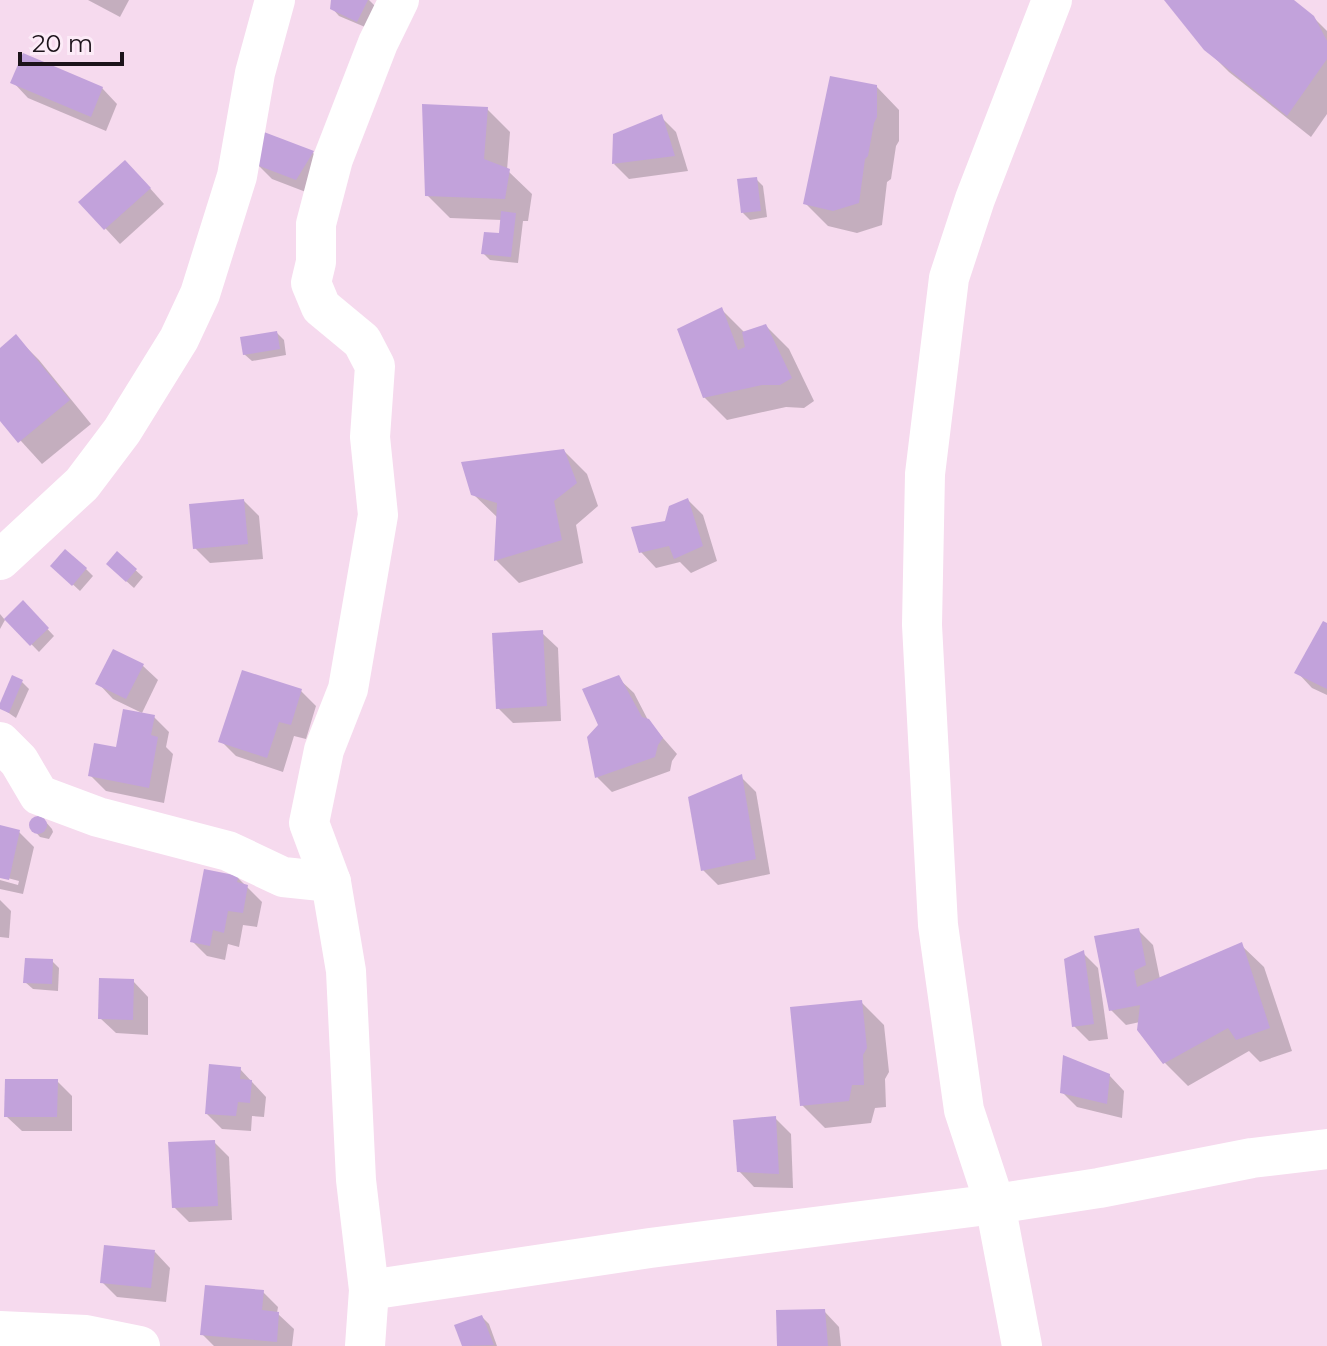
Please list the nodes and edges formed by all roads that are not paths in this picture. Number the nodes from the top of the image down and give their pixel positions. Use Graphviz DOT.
graph roads {
  1 [pos="275,0"];
  2 [pos="399,0"];
  3 [pos="1052,0"];
  4 [pos="0,560"];
  5 [pos="0,742"];
  6 [pos="331,882"];
  7 [pos="1327,1149"];
  8 [pos="995,1204"];
  9 [pos="369,1290"];
  10 [pos="0,1331"];
  11 [pos="140,1346"];
  12 [pos="365,1346"];
  13 [pos="1022,1346"];
  1 -- 4 [label="street"];
  2 -- 6 [label="street"];
  3 -- 8 [label="street"];
  5 -- 6 [label="street"];
  6 -- 9 [label="street"];
  7 -- 8 [label="street"];
  8 -- 9 [label="street"];
  8 -- 13 [label="street"];
  9 -- 12 [label="street"];
  10 -- 11 [label="street"];
}
